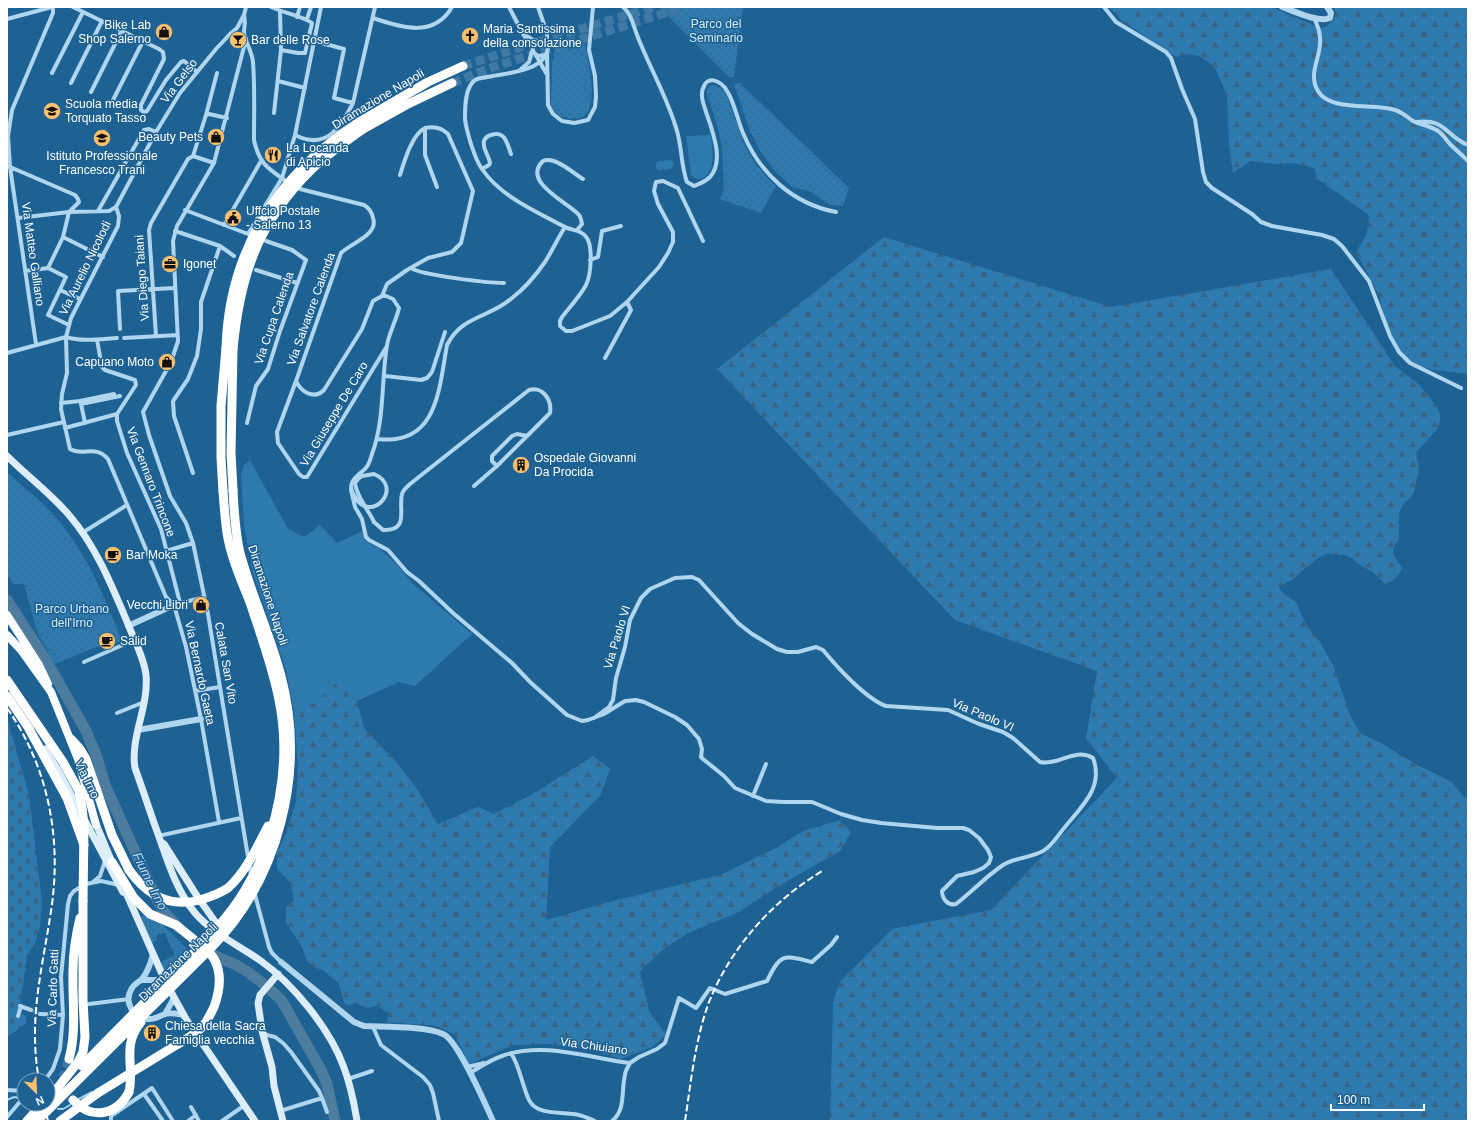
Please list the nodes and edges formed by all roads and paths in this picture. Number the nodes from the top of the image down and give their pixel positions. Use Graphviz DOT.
graph roads {
  1 [pos="52,7"];
  2 [pos="72,7"];
  3 [pos="246,7"];
  4 [pos="272,7"];
  5 [pos="300,7"];
  6 [pos="311,7"];
  7 [pos="321,7"];
  8 [pos="375,7"];
  9 [pos="452,7"];
  10 [pos="509,7"];
  11 [pos="538,7"];
  12 [pos="593,7"];
  13 [pos="623,7"];
  14 [pos="1104,7"];
  15 [pos="1282,7"];
  16 [pos="1327,7"];
  17 [pos="83,12"];
  18 [pos="280,12"];
  19 [pos="244,15"];
  20 [pos="297,17"];
  21 [pos="374,18"];
  22 [pos="1314,18"];
  23 [pos="7,19"];
  24 [pos="307,19"];
  25 [pos="102,21"];
  26 [pos="122,30"];
  27 [pos="546,33"];
  28 [pos="230,34"];
  29 [pos="523,34"];
  30 [pos="246,40"];
  31 [pos="143,41"];
  32 [pos="541,41"];
  33 [pos="314,42"];
  34 [pos="547,46"];
  35 [pos="533,49"];
  36 [pos="281,50"];
  37 [pos="546,53"];
  38 [pos="536,55"];
  39 [pos="540,62"];
  40 [pos="463,66"];
  41 [pos="518,71"];
  42 [pos="197,72"];
  43 [pos="217,73"];
  44 [pos="52,74"];
  45 [pos="547,74"];
  46 [pos="278,81"];
  47 [pos="71,83"];
  48 [pos="452,83"];
  49 [pos="304,88"];
  50 [pos="91,92"];
  51 [pos="112,102"];
  52 [pos="353,103"];
  53 [pos="274,113"];
  54 [pos="206,114"];
  55 [pos="227,118"];
  56 [pos="1415,122"];
  57 [pos="361,125"];
  58 [pos="425,128"];
  59 [pos="156,132"];
  60 [pos="295,135"];
  61 [pos="1468,145"];
  62 [pos="510,154"];
  63 [pos="193,156"];
  64 [pos="261,161"];
  65 [pos="1468,161"];
  66 [pos="214,163"];
  67 [pos="9,165"];
  68 [pos="482,169"];
  69 [pos="400,175"];
  70 [pos="583,179"];
  71 [pos="284,180"];
  72 [pos="437,187"];
  73 [pos="300,189"];
  74 [pos="116,207"];
  75 [pos="186,210"];
  76 [pos="98,211"];
  77 [pos="69,212"];
  78 [pos="836,212"];
  79 [pos="18,218"];
  80 [pos="224,225"];
  81 [pos="621,226"];
  82 [pos="565,227"];
  83 [pos="577,230"];
  84 [pos="175,231"];
  85 [pos="63,237"];
  86 [pos="266,240"];
  87 [pos="703,241"];
  88 [pos="220,246"];
  89 [pos="234,256"];
  90 [pos="103,257"];
  91 [pos="590,260"];
  92 [pos="48,268"];
  93 [pos="411,268"];
  94 [pos="256,270"];
  95 [pos="25,271"];
  96 [pos="297,283"];
  97 [pos="504,284"];
  98 [pos="175,288"];
  99 [pos="153,289"];
  100 [pos="60,290"];
  101 [pos="382,296"];
  102 [pos="80,299"];
  103 [pos="627,302"];
  104 [pos="69,325"];
  105 [pos="120,329"];
  106 [pos="445,332"];
  107 [pos="178,335"];
  108 [pos="156,336"];
  109 [pos="66,337"];
  110 [pos="117,338"];
  111 [pos="124,338"];
  112 [pos="97,340"];
  113 [pos="36,344"];
  114 [pos="387,345"];
  115 [pos="7,353"];
  116 [pos="605,358"];
  117 [pos="385,376"];
  118 [pos="297,377"];
  119 [pos="1461,388"];
  120 [pos="114,394"];
  121 [pos="120,396"];
  122 [pos="61,403"];
  123 [pos="117,414"];
  124 [pos="64,422"];
  125 [pos="247,423"];
  126 [pos="85,424"];
  127 [pos="65,428"];
  128 [pos="7,434"];
  129 [pos="527,436"];
  130 [pos="378,439"];
  131 [pos="7,456"];
  132 [pos="497,466"];
  133 [pos="193,473"];
  134 [pos="474,486"];
  135 [pos="228,490"];
  136 [pos="352,490"];
  137 [pos="127,505"];
  138 [pos="82,533"];
  139 [pos="193,543"];
  140 [pos="166,551"];
  141 [pos="204,597"];
  142 [pos="177,604"];
  143 [pos="7,615"];
  144 [pos="128,626"];
  145 [pos="7,635"];
  146 [pos="134,640"];
  147 [pos="84,662"];
  148 [pos="7,674"];
  149 [pos="7,680"];
  150 [pos="220,687"];
  151 [pos="195,691"];
  152 [pos="52,692"];
  153 [pos="7,695"];
  154 [pos="144,702"];
  155 [pos="117,713"];
  156 [pos="594,718"];
  157 [pos="201,719"];
  158 [pos="138,730"];
  159 [pos="71,737"];
  160 [pos="766,764"];
  161 [pos="753,796"];
  162 [pos="276,809"];
  163 [pos="241,818"];
  164 [pos="219,822"];
  165 [pos="96,825"];
  166 [pos="158,836"];
  167 [pos="85,848"];
  168 [pos="109,861"];
  169 [pos="92,883"];
  170 [pos="119,885"];
  171 [pos="84,901"];
  172 [pos="131,904"];
  173 [pos="837,937"];
  174 [pos="227,938"];
  175 [pos="215,943"];
  176 [pos="153,954"];
  177 [pos="281,962"];
  178 [pos="278,974"];
  179 [pos="141,980"];
  180 [pos="166,983"];
  181 [pos="174,998"];
  182 [pos="128,999"];
  183 [pos="86,1002"];
  184 [pos="31,1010"];
  185 [pos="40,1014"];
  186 [pos="165,1014"];
  187 [pos="63,1015"];
  188 [pos="184,1015"];
  189 [pos="18,1016"];
  190 [pos="373,1027"];
  191 [pos="262,1031"];
  192 [pos="511,1053"];
  193 [pos="76,1062"];
  194 [pos="630,1063"];
  195 [pos="468,1070"];
  196 [pos="372,1071"];
  197 [pos="51,1072"];
  198 [pos="348,1079"];
  199 [pos="56,1088"];
  200 [pos="144,1094"];
  201 [pos="322,1098"];
  202 [pos="73,1100"];
  203 [pos="245,1105"];
  204 [pos="16,1107"];
  205 [pos="191,1107"];
  206 [pos="280,1111"];
  207 [pos="35,1112"];
  208 [pos="327,1112"];
  209 [pos="196,1115"];
  210 [pos="7,1117"];
  211 [pos="27,1121"];
  212 [pos="37,1121"];
  213 [pos="60,1121"];
  214 [pos="111,1121"];
  215 [pos="163,1121"];
  216 [pos="173,1121"];
  217 [pos="188,1121"];
  218 [pos="199,1121"];
  219 [pos="222,1121"];
  220 [pos="255,1121"];
  221 [pos="283,1121"];
  222 [pos="357,1121"];
  223 [pos="439,1121"];
  224 [pos="493,1121"];
  225 [pos="595,1121"];
  226 [pos="612,1121"];
  1 -- 23 [label="street"];
  1 -- 67 [label="street, Via Matteo Galliano"];
  2 -- 17 [label="street"];
  3 -- 19 [label="street"];
  4 -- 18 [label="street"];
  5 -- 20 [label="street"];
  6 -- 24 [label="street"];
  7 -- 33 [label="street"];
  8 -- 21 [label="street"];
  9 -- 21 [label="street"];
  10 -- 29 [label="street"];
  11 -- 27 [label="street"];
  12 -- 45 [label="street"];
  13 -- 78 [label="street"];
  14 -- 119 [label="street"];
  15 -- 22 [label="street"];
  16 -- 22 [label="street"];
  17 -- 25 [label="street"];
  17 -- 44 [label="street"];
  18 -- 20 [label="street"];
  18 -- 36 [label="street"];
  19 -- 28 [label="street, Via Gelso"];
  19 -- 30 [label="street"];
  20 -- 24 [label="street"];
  21 -- 52 [label="street"];
  22 -- 56 [label="street"];
  24 -- 36 [label="street"];
  25 -- 26 [label="street"];
  25 -- 47 [label="street"];
  26 -- 31 [label="street"];
  26 -- 50 [label="street"];
  27 -- 32 [label="street"];
  27 -- 34 [label="street"];
  28 -- 30 [label="street"];
  28 -- 42 [label="street, Via Gelso"];
  29 -- 32 [label="street"];
  29 -- 35 [label="street"];
  30 -- 55 [label="street"];
  30 -- 64 [label="street"];
  31 -- 42 [label="street"];
  31 -- 51 [label="street"];
  32 -- 34 [label="street"];
  32 -- 35 [label="street"];
  33 -- 49 [label="street"];
  33 -- 52 [label="street"];
  34 -- 37 [label="street"];
  35 -- 38 [label="street"];
  35 -- 41 [label="street"];
  36 -- 46 [label="street"];
  37 -- 38 [label="street"];
  37 -- 39 [label="street"];
  37 -- 45 [label="street"];
  38 -- 39 [label="street"];
  39 -- 41 [label="street"];
  39 -- 45 [label="street"];
  40 -- 57 [label="highway, Diramazione Napoli"];
  41 -- 68 [label="street"];
  42 -- 59 [label="street, Via Gelso"];
  43 -- 54 [label="street, Via Diego Taiani"];
  46 -- 49 [label="street"];
  46 -- 53 [label="street"];
  48 -- 57 [label="highway, Diramazione Napoli"];
  49 -- 60 [label="street"];
  52 -- 60 [label="street"];
  54 -- 55 [label="street"];
  54 -- 63 [label="street, Via Diego Taiani"];
  55 -- 66 [label="street"];
  56 -- 61 [label="street"];
  56 -- 65 [label="street"];
  57 -- 135 [label="highway, Diramazione Napoli, bridge"];
  58 -- 69 [label="street"];
  58 -- 72 [label="street"];
  58 -- 93 [label="street, Via Salvatore Calenda"];
  59 -- 74 [label="street, Via Gelso"];
  59 -- 76 [label="street"];
  60 -- 71 [label="street"];
  62 -- 68 [label="street"];
  63 -- 66 [label="street"];
  63 -- 99 [label="street, Via Diego Taiani"];
  64 -- 71 [label="street"];
  64 -- 80 [label="street"];
  66 -- 75 [label="street"];
  67 -- 77 [label="street"];
  67 -- 79 [label="street, Via Matteo Galliano"];
  68 -- 82 [label="street"];
  70 -- 83 [label="street"];
  71 -- 80 [label="street"];
  73 -- 118 [label="street, Via Salvatore Calenda"];
  74 -- 76 [label="street"];
  74 -- 90 [label="street, Via Aurelio Nicolodi"];
  75 -- 80 [label="street"];
  75 -- 84 [label="street"];
  76 -- 77 [label="street"];
  77 -- 79 [label="street"];
  77 -- 85 [label="street"];
  79 -- 95 [label="street, Via Matteo Galliano"];
  81 -- 91 [label="street"];
  82 -- 83 [label="street"];
  82 -- 130 [label="street"];
  83 -- 91 [label="street"];
  84 -- 88 [label="street"];
  84 -- 98 [label="street, Calata San Vito"];
  85 -- 90 [label="street"];
  85 -- 92 [label="street"];
  86 -- 96 [label="street, Via Cupa Calenda"];
  87 -- 103 [label="street"];
  88 -- 89 [label="street"];
  88 -- 133 [label="street"];
  90 -- 102 [label="street, Via Aurelio Nicolodi"];
  91 -- 103 [label="street"];
  92 -- 95 [label="street"];
  92 -- 100 [label="street"];
  93 -- 97 [label="street"];
  93 -- 101 [label="street, Via Salvatore Calenda"];
  94 -- 96 [label="street"];
  95 -- 113 [label="street, Via Matteo Galliano"];
  96 -- 125 [label="street, Via Cupa Calenda"];
  98 -- 99 [label="street"];
  98 -- 107 [label="street, Calata San Vito"];
  99 -- 105 [label="street"];
  99 -- 108 [label="street, Via Diego Taiani"];
  100 -- 102 [label="street"];
  100 -- 104 [label="street"];
  101 -- 114 [label="street"];
  101 -- 118 [label="street, Via Salvatore Calenda"];
  102 -- 104 [label="street, Via Aurelio Nicolodi"];
  103 -- 116 [label="street"];
  104 -- 109 [label="street, Via Aurelio Nicolodi"];
  106 -- 117 [label="street"];
  107 -- 108 [label="street"];
  107 -- 139 [label="street, Calata San Vito"];
  108 -- 111 [label="street"];
  109 -- 112 [label="street"];
  109 -- 113 [label="street"];
  109 -- 122 [label="street, Via Aurelio Nicolodi"];
  110 -- 112 [label="street"];
  112 -- 123 [label="street"];
  113 -- 115 [label="street"];
  114 -- 117 [label="street"];
  114 -- 118 [label="street, Via Giuseppe De Caro"];
  117 -- 130 [label="street"];
  120 -- 122 [label="street"];
  121 -- 126 [label="street"];
  122 -- 124 [label="street, Via Aurelio Nicolodi"];
  123 -- 126 [label="street"];
  123 -- 140 [label="street, Via Gennaro Trincone"];
  124 -- 127 [label="street, Via Aurelio Nicolodi"];
  124 -- 128 [label="street"];
  126 -- 127 [label="street"];
  127 -- 137 [label="street, Via Bernardo Gaeta"];
  129 -- 132 [label="street"];
  129 -- 132 [label="street"];
  129 -- 136 [label="street, bridge"];
  130 -- 136 [label="street"];
  131 -- 138 [label="main road"];
  132 -- 134 [label="street"];
  135 -- 162 [label="highway, Diramazione Napoli, bridge"];
  135 -- 175 [label="highway, Diramazione Napoli, bridge"];
  136 -- 156 [label="street, Via Paolo VI"];
  137 -- 138 [label="street"];
  137 -- 142 [label="street, Via Bernardo Gaeta"];
  138 -- 144 [label="main road"];
  139 -- 140 [label="street"];
  139 -- 141 [label="street, Calata San Vito"];
  140 -- 142 [label="street, Via Gennaro Trincone"];
  141 -- 142 [label="street"];
  141 -- 150 [label="street, Calata San Vito"];
  142 -- 144 [label="street"];
  142 -- 151 [label="street, Via Bernardo Gaeta"];
  143 -- 152 [label="highway"];
  144 -- 146 [label="main road"];
  145 -- 152 [label="highway"];
  146 -- 147 [label="street"];
  146 -- 154 [label="main road"];
  148 -- 165 [label="main road, Via Irno"];
  149 -- 167 [label="highway, bridge"];
  150 -- 151 [label="street"];
  150 -- 163 [label="street, Calata San Vito"];
  151 -- 157 [label="street, Via Bernardo Gaeta"];
  152 -- 159 [label="highway"];
  153 -- 167 [label="highway, bridge"];
  153 -- 168 [label="main road, Via Irno"];
  154 -- 155 [label="street"];
  154 -- 158 [label="main road"];
  156 -- 161 [label="street, Via Paolo VI"];
  156 -- 161 [label="street, Via Paolo VI"];
  157 -- 158 [label="street"];
  157 -- 164 [label="street, Via Bernardo Gaeta"];
  158 -- 166 [label="main road"];
  159 -- 162 [label="highway, bridge"];
  159 -- 165 [label="highway"];
  160 -- 161 [label="street"];
  162 -- 193 [label="highway, Diramazione Napoli, bridge"];
  163 -- 164 [label="street"];
  163 -- 177 [label="street, Calata San Vito"];
  164 -- 166 [label="street"];
  165 -- 168 [label="main road, Via Irno"];
  166 -- 174 [label="main road"];
  166 -- 174 [label="main road"];
  167 -- 171 [label="highway, bridge"];
  168 -- 169 [label="street"];
  168 -- 170 [label="main road, Via Irno"];
  168 -- 172 [label="main road, Via Irno"];
  168 -- 213 [label="highway, bridge"];
  169 -- 170 [label="street"];
  169 -- 187 [label="street, Via Carlo Gatti"];
  170 -- 172 [label="main road, Via Irno"];
  171 -- 183 [label="highway"];
  171 -- 193 [label="highway"];
  172 -- 176 [label="main road, Via Irno"];
  173 -- 194 [label="street, Via Chiuiano"];
  174 -- 178 [label="main road"];
  175 -- 202 [label="highway, bridge"];
  175 -- 212 [label="highway, Diramazione Napoli, bridge"];
  176 -- 179 [label="street"];
  176 -- 180 [label="main road, Via Irno"];
  177 -- 190 [label="street"];
  178 -- 191 [label="main road"];
  178 -- 198 [label="main road"];
  179 -- 180 [label="street"];
  179 -- 182 [label="street"];
  180 -- 181 [label="main road, Via Irno"];
  181 -- 186 [label="street"];
  181 -- 188 [label="main road, Via Irno"];
  182 -- 183 [label="street"];
  182 -- 186 [label="street"];
  183 -- 193 [label="highway"];
  184 -- 189 [label="street"];
  185 -- 187 [label="street"];
  186 -- 188 [label="street"];
  187 -- 197 [label="street, Via Carlo Gatti"];
  188 -- 203 [label="main road, Via Irno"];
  190 -- 195 [label="street"];
  190 -- 223 [label="street"];
  191 -- 201 [label="street"];
  191 -- 206 [label="main road"];
  192 -- 194 [label="street, Via Chiuiano"];
  192 -- 195 [label="street, Via Chiuiano"];
  192 -- 225 [label="street"];
  193 -- 199 [label="highway, Diramazione Napoli"];
  194 -- 226 [label="street"];
  195 -- 224 [label="street"];
  196 -- 198 [label="street"];
  198 -- 222 [label="main road"];
  200 -- 214 [label="street"];
  200 -- 215 [label="street"];
  200 -- 216 [label="street"];
  201 -- 206 [label="street"];
  201 -- 208 [label="street"];
  203 -- 219 [label="street"];
  203 -- 220 [label="main road, Via Irno"];
  204 -- 210 [label="street"];
  205 -- 209 [label="street"];
  206 -- 221 [label="main road"];
  207 -- 211 [label="highway"];
  209 -- 217 [label="street"];
  209 -- 218 [label="street"];
}
